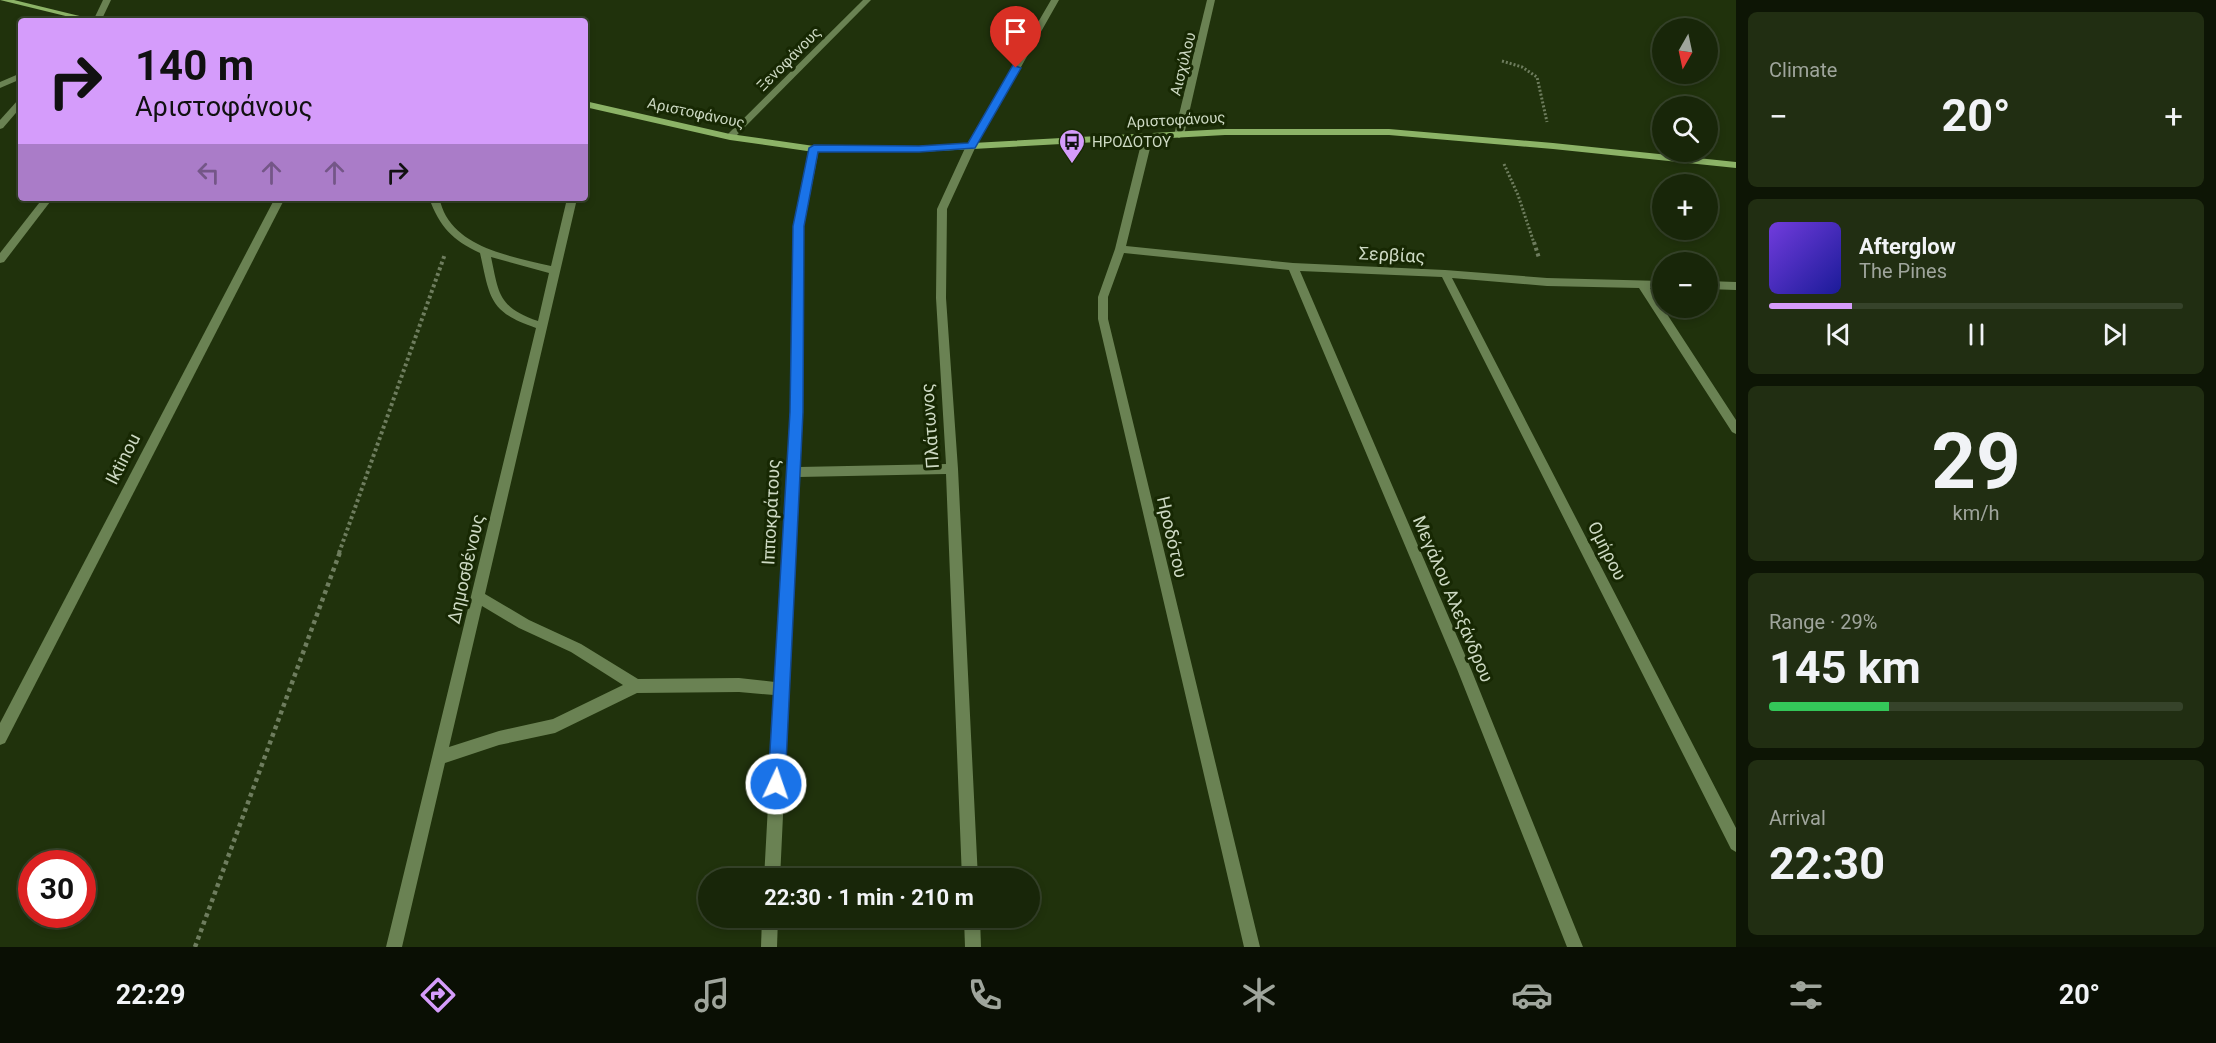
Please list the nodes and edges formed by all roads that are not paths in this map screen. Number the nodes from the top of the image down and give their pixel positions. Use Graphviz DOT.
graph roads {
  1 [pos="4,0"];
  2 [pos="107,0"];
  3 [pos="867,0"];
  4 [pos="1055,0"];
  5 [pos="1211,0"];
  6 [pos="84,18"];
  7 [pos="98,18"];
  8 [pos="18,77"];
  9 [pos="0,85"];
  10 [pos="18,105"];
  11 [pos="588,105"];
  12 [pos="0,126"];
  13 [pos="1179,135"];
  14 [pos="1148,136"];
  15 [pos="730,137"];
  16 [pos="971,146"];
  17 [pos="814,148"];
  18 [pos="1736,165"];
  19 [pos="46,201"];
  20 [pos="278,201"];
  21 [pos="435,201"];
  22 [pos="570,201"];
  23 [pos="1120,249"];
  24 [pos="485,252"];
  25 [pos="0,260"];
  26 [pos="1293,267"];
  27 [pos="555,272"];
  28 [pos="1445,274"];
  29 [pos="1642,285"];
  30 [pos="1652,285"];
  31 [pos="1718,285"];
  32 [pos="1736,285"];
  33 [pos="541,326"];
  34 [pos="1736,429"];
  35 [pos="952,469"];
  36 [pos="792,472"];
  37 [pos="478,597"];
  38 [pos="636,686"];
  39 [pos="781,688"];
  40 [pos="0,738"];
  41 [pos="441,757"];
  42 [pos="1736,844"];
  43 [pos="773,868"];
  44 [pos="970,868"];
  45 [pos="770,928"];
  46 [pos="972,928"];
  47 [pos="394,947"];
  48 [pos="769,947"];
  49 [pos="973,947"];
  50 [pos="1252,947"];
  51 [pos="1575,947"];
  1 -- 6 [label="street"];
  2 -- 7 [label="street"];
  3 -- 15 [label="street, Ξενοφάνους"];
  4 -- 16 [label="street, Πλάτωνος"];
  5 -- 13 [label="street, Αισχύλου"];
  8 -- 9 [label="street"];
  10 -- 12 [label="street"];
  11 -- 15 [label="street, Αριστοφάνους"];
  13 -- 14 [label="street, Αριστοφάνους"];
  13 -- 18 [label="street, Αριστοφάνους"];
  14 -- 16 [label="street, Αριστοφάνους"];
  14 -- 23 [label="street, Ηροδότου"];
  15 -- 17 [label="street, Αριστοφάνους"];
  16 -- 17 [label="street, Αριστοφάνους"];
  16 -- 35 [label="street, Πλάτωνος"];
  17 -- 36 [label="street, Ιπποκράτους"];
  19 -- 25 [label="street"];
  20 -- 40 [label="street, Iktinou"];
  21 -- 24 [label="street"];
  22 -- 27 [label="street, Δημοσθένους"];
  23 -- 26 [label="street, Σερβίας"];
  23 -- 50 [label="street, Ηροδότου"];
  24 -- 27 [label="street"];
  24 -- 33 [label="street"];
  26 -- 28 [label="street, Σερβίας"];
  26 -- 51 [label="street, Μεγάλου Αλεξάνδρου"];
  27 -- 33 [label="street, Δημοσθένους"];
  28 -- 29 [label="street, Σερβίας"];
  28 -- 42 [label="street, Ομήρου"];
  29 -- 30 [label="street, Σερβίας"];
  29 -- 34 [label="street"];
  31 -- 32 [label="street"];
  33 -- 37 [label="street, Δημοσθένους"];
  35 -- 36 [label="street"];
  35 -- 44 [label="street, Πλάτωνος"];
  36 -- 39 [label="street, Ιπποκράτους"];
  37 -- 38 [label="street"];
  37 -- 41 [label="street, Δημοσθένους"];
  38 -- 39 [label="street"];
  38 -- 41 [label="street"];
  39 -- 43 [label="street, Ιπποκράτους"];
  41 -- 47 [label="street, Δημοσθένους"];
  45 -- 48 [label="street"];
  46 -- 49 [label="street"];
}
